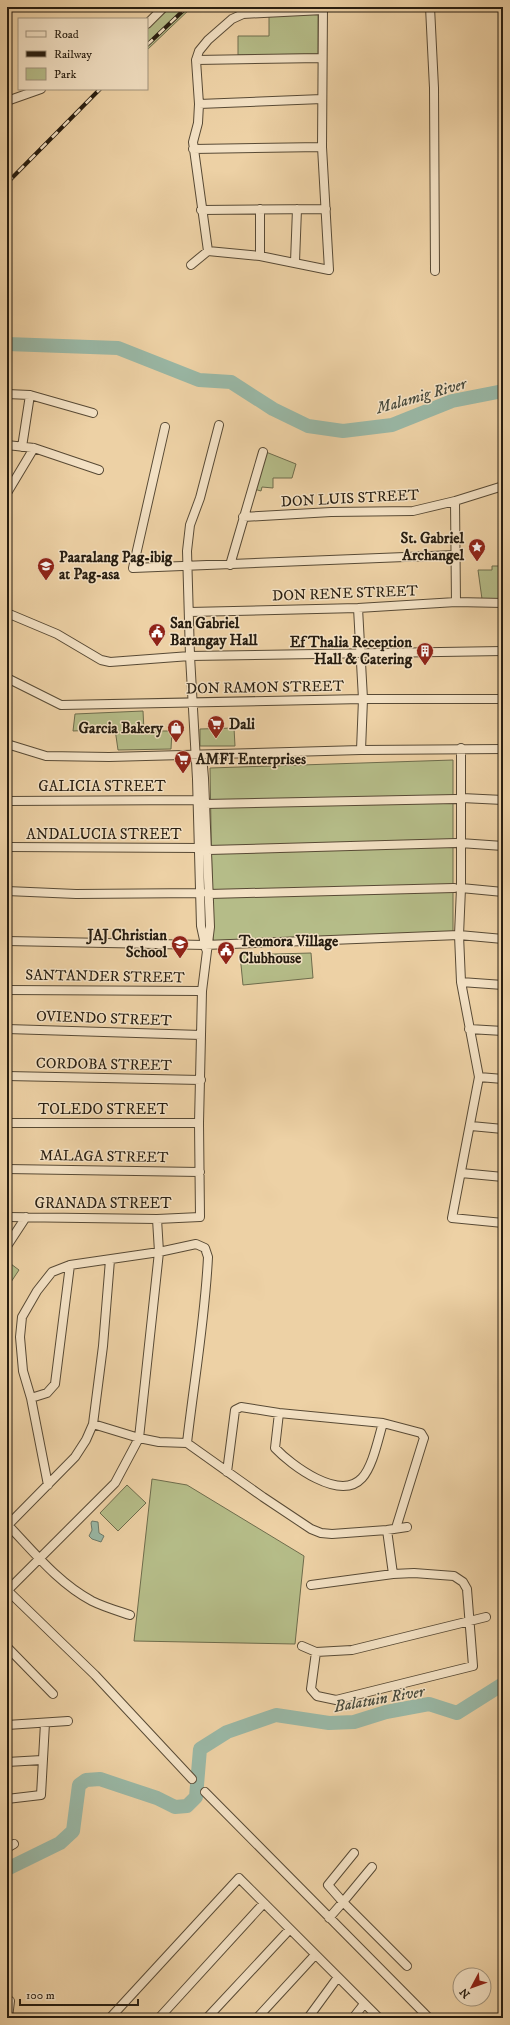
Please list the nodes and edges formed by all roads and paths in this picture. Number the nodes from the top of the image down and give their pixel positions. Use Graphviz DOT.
graph roads {
  1 [pos="164,7"];
  2 [pos="430,7"];
  3 [pos="323,9"];
  4 [pos="148,23"];
  5 [pos="322,58"];
  6 [pos="196,60"];
  7 [pos="38,90"];
  8 [pos="322,99"];
  9 [pos="7,101"];
  10 [pos="199,104"];
  11 [pos="322,147"];
  12 [pos="193,148"];
  13 [pos="297,209"];
  14 [pos="326,209"];
  15 [pos="201,210"];
  16 [pos="260,210"];
  17 [pos="208,251"];
  18 [pos="260,256"];
  19 [pos="295,262"];
  20 [pos="191,265"];
  21 [pos="435,271"];
  22 [pos="7,394"];
  23 [pos="30,395"];
  24 [pos="93,413"];
  25 [pos="219,425"];
  26 [pos="165,427"];
  27 [pos="7,445"];
  28 [pos="22,447"];
  29 [pos="34,448"];
  30 [pos="263,452"];
  31 [pos="99,470"];
  32 [pos="503,486"];
  33 [pos="7,493"];
  34 [pos="455,501"];
  35 [pos="243,517"];
  36 [pos="455,555"];
  37 [pos="230,565"];
  38 [pos="188,566"];
  39 [pos="456,602"];
  40 [pos="503,603"];
  41 [pos="358,608"];
  42 [pos="189,612"];
  43 [pos="7,613"];
  44 [pos="503,651"];
  45 [pos="359,652"];
  46 [pos="190,656"];
  47 [pos="7,678"];
  48 [pos="363,699"];
  49 [pos="503,699"];
  50 [pos="193,703"];
  51 [pos="7,744"];
  52 [pos="461,748"];
  53 [pos="503,749"];
  54 [pos="361,750"];
  55 [pos="198,756"];
  56 [pos="459,798"];
  57 [pos="7,800"];
  58 [pos="198,800"];
  59 [pos="503,800"];
  60 [pos="205,804"];
  61 [pos="458,843"];
  62 [pos="503,846"];
  63 [pos="7,847"];
  64 [pos="204,849"];
  65 [pos="458,888"];
  66 [pos="7,891"];
  67 [pos="503,892"];
  68 [pos="205,894"];
  69 [pos="459,935"];
  70 [pos="503,939"];
  71 [pos="7,941"];
  72 [pos="207,947"];
  73 [pos="460,982"];
  74 [pos="503,985"];
  75 [pos="7,990"];
  76 [pos="202,991"];
  77 [pos="7,1029"];
  78 [pos="469,1029"];
  79 [pos="503,1032"];
  80 [pos="201,1035"];
  81 [pos="7,1076"];
  82 [pos="479,1077"];
  83 [pos="503,1079"];
  84 [pos="201,1080"];
  85 [pos="7,1123"];
  86 [pos="199,1123"];
  87 [pos="471,1126"];
  88 [pos="503,1128"];
  89 [pos="7,1169"];
  90 [pos="200,1172"];
  91 [pos="461,1173"];
  92 [pos="503,1176"];
  93 [pos="7,1217"];
  94 [pos="26,1217"];
  95 [pos="157,1220"];
  96 [pos="503,1223"];
  97 [pos="7,1246"];
  98 [pos="159,1252"];
  99 [pos="110,1260"];
  100 [pos="70,1265"];
  101 [pos="31,1398"];
  102 [pos="279,1413"];
  103 [pos="383,1423"];
  104 [pos="92,1424"];
  105 [pos="139,1438"];
  106 [pos="187,1443"];
  107 [pos="227,1472"];
  108 [pos="48,1486"];
  109 [pos="8,1525"];
  110 [pos="407,1527"];
  111 [pos="396,1528"];
  112 [pos="387,1530"];
  113 [pos="40,1559"];
  114 [pos="393,1574"];
  115 [pos="311,1585"];
  116 [pos="7,1590"];
  117 [pos="130,1615"];
  118 [pos="486,1616"];
  119 [pos="471,1621"];
  120 [pos="302,1646"];
  121 [pos="7,1647"];
  122 [pos="316,1652"];
  123 [pos="53,1694"];
  124 [pos="68,1721"];
  125 [pos="45,1723"];
  126 [pos="7,1725"];
  127 [pos="42,1760"];
  128 [pos="7,1762"];
  129 [pos="192,1779"];
  130 [pos="205,1792"];
  131 [pos="7,1799"];
  132 [pos="354,1853"];
  133 [pos="372,1867"];
  134 [pos="264,1902"];
  135 [pos="343,1902"];
  136 [pos="329,1918"];
  137 [pos="290,1929"];
  138 [pos="315,1955"];
  139 [pos="407,1966"];
  140 [pos="338,1978"];
  141 [pos="10,2001"];
  142 [pos="364,2004"];
  143 [pos="8,2018"];
  144 [pos="110,2018"];
  145 [pos="159,2018"];
  146 [pos="207,2018"];
  147 [pos="257,2018"];
  148 [pos="308,2018"];
  149 [pos="353,2018"];
  150 [pos="379,2018"];
  151 [pos="429,2018"];
  1 -- 4 [label="street"];
  2 -- 21 [label="street"];
  3 -- 5 [label="street"];
  3 -- 6 [label="street"];
  5 -- 6 [label="street"];
  5 -- 8 [label="street"];
  6 -- 10 [label="street"];
  7 -- 9 [label="street"];
  8 -- 10 [label="street"];
  8 -- 11 [label="street"];
  10 -- 12 [label="street"];
  11 -- 12 [label="street"];
  11 -- 14 [label="street"];
  12 -- 15 [label="street"];
  13 -- 14 [label="street"];
  13 -- 16 [label="street"];
  13 -- 19 [label="street"];
  14 -- 19 [label="street"];
  15 -- 16 [label="street"];
  15 -- 17 [label="street"];
  16 -- 18 [label="street"];
  17 -- 18 [label="street"];
  17 -- 20 [label="street"];
  18 -- 19 [label="street"];
  22 -- 23 [label="street"];
  23 -- 24 [label="street"];
  23 -- 28 [label="street"];
  25 -- 38 [label="street"];
  26 -- 38 [label="street"];
  27 -- 28 [label="street"];
  28 -- 29 [label="street"];
  29 -- 31 [label="street"];
  29 -- 33 [label="street"];
  30 -- 35 [label="street"];
  32 -- 34 [label="street, DON LUIS STREET"];
  34 -- 35 [label="street, DON LUIS STREET"];
  34 -- 36 [label="street"];
  35 -- 37 [label="street"];
  36 -- 37 [label="street"];
  36 -- 39 [label="street"];
  37 -- 38 [label="street"];
  38 -- 42 [label="street"];
  39 -- 40 [label="street, DON RENE STREET"];
  39 -- 41 [label="street, DON RENE STREET"];
  41 -- 42 [label="street, DON RENE STREET"];
  41 -- 45 [label="street"];
  42 -- 46 [label="street"];
  43 -- 46 [label="street"];
  44 -- 45 [label="street"];
  45 -- 46 [label="street"];
  45 -- 48 [label="street"];
  46 -- 50 [label="street"];
  47 -- 50 [label="street, DON RAMON STREET"];
  48 -- 49 [label="street, DON RAMON STREET"];
  48 -- 50 [label="street, DON RAMON STREET"];
  48 -- 54 [label="street"];
  50 -- 55 [label="street"];
  51 -- 55 [label="street"];
  52 -- 53 [label="street"];
  52 -- 54 [label="street"];
  52 -- 56 [label="street"];
  54 -- 55 [label="street"];
  55 -- 58 [label="street"];
  55 -- 60 [label="street"];
  56 -- 59 [label="street"];
  56 -- 60 [label="street"];
  56 -- 61 [label="street"];
  57 -- 58 [label="street, GALICIA STREET"];
  58 -- 64 [label="street"];
  60 -- 64 [label="street"];
  61 -- 62 [label="street, ANDALUCIA STREET"];
  61 -- 64 [label="street, ANDALUCIA STREET"];
  61 -- 65 [label="street"];
  63 -- 64 [label="street, ANDALUCIA STREET"];
  64 -- 68 [label="street"];
  65 -- 67 [label="street"];
  65 -- 68 [label="street"];
  65 -- 69 [label="street"];
  66 -- 68 [label="street"];
  68 -- 72 [label="street"];
  69 -- 70 [label="street"];
  69 -- 72 [label="street"];
  69 -- 73 [label="street"];
  71 -- 72 [label="street"];
  72 -- 76 [label="street"];
  73 -- 74 [label="street"];
  73 -- 78 [label="street"];
  75 -- 76 [label="street, SANTANDER STREET"];
  76 -- 80 [label="street"];
  77 -- 80 [label="street, OVIENDO STREET"];
  78 -- 79 [label="street"];
  78 -- 82 [label="street"];
  80 -- 84 [label="street"];
  81 -- 84 [label="street, CORDOBA STREET"];
  82 -- 83 [label="street"];
  82 -- 87 [label="street"];
  84 -- 86 [label="street"];
  85 -- 86 [label="street, TOLEDO STREET"];
  86 -- 90 [label="street"];
  87 -- 88 [label="street"];
  87 -- 91 [label="street"];
  89 -- 90 [label="street, MALAGA STREET"];
  90 -- 95 [label="street, GRANADA STREET"];
  91 -- 92 [label="street"];
  91 -- 96 [label="street"];
  93 -- 94 [label="street, GRANADA STREET"];
  94 -- 95 [label="street, GRANADA STREET"];
  94 -- 97 [label="street"];
  95 -- 98 [label="street"];
  98 -- 99 [label="street"];
  98 -- 105 [label="street"];
  98 -- 106 [label="street"];
  99 -- 100 [label="street"];
  99 -- 104 [label="street"];
  100 -- 101 [label="street"];
  100 -- 101 [label="street"];
  101 -- 108 [label="street"];
  102 -- 103 [label="street"];
  102 -- 103 [label="street"];
  102 -- 107 [label="street"];
  103 -- 111 [label="street"];
  104 -- 105 [label="street"];
  104 -- 108 [label="street"];
  105 -- 106 [label="street"];
  105 -- 113 [label="street"];
  106 -- 107 [label="street"];
  107 -- 112 [label="street"];
  108 -- 109 [label="street"];
  109 -- 113 [label="street"];
  110 -- 111 [label="street"];
  111 -- 112 [label="street"];
  112 -- 114 [label="street"];
  113 -- 116 [label="street"];
  113 -- 117 [label="street"];
  114 -- 115 [label="street"];
  114 -- 119 [label="street"];
  116 -- 129 [label="street"];
  118 -- 119 [label="street"];
  119 -- 122 [label="street"];
  119 -- 122 [label="street"];
  120 -- 122 [label="street"];
  121 -- 123 [label="street"];
  124 -- 125 [label="street"];
  125 -- 126 [label="street"];
  125 -- 127 [label="street"];
  127 -- 128 [label="street"];
  127 -- 131 [label="street"];
  130 -- 136 [label="street"];
  132 -- 135 [label="street"];
  133 -- 135 [label="street"];
  134 -- 137 [label="street"];
  134 -- 144 [label="street"];
  134 -- 145 [label="street"];
  135 -- 136 [label="street"];
  135 -- 139 [label="street"];
  136 -- 151 [label="street"];
  137 -- 138 [label="street"];
  137 -- 146 [label="street"];
  138 -- 140 [label="street"];
  138 -- 147 [label="street"];
  140 -- 142 [label="street"];
  140 -- 148 [label="street"];
  141 -- 143 [label="street"];
  142 -- 149 [label="street"];
  142 -- 150 [label="street"];
}
